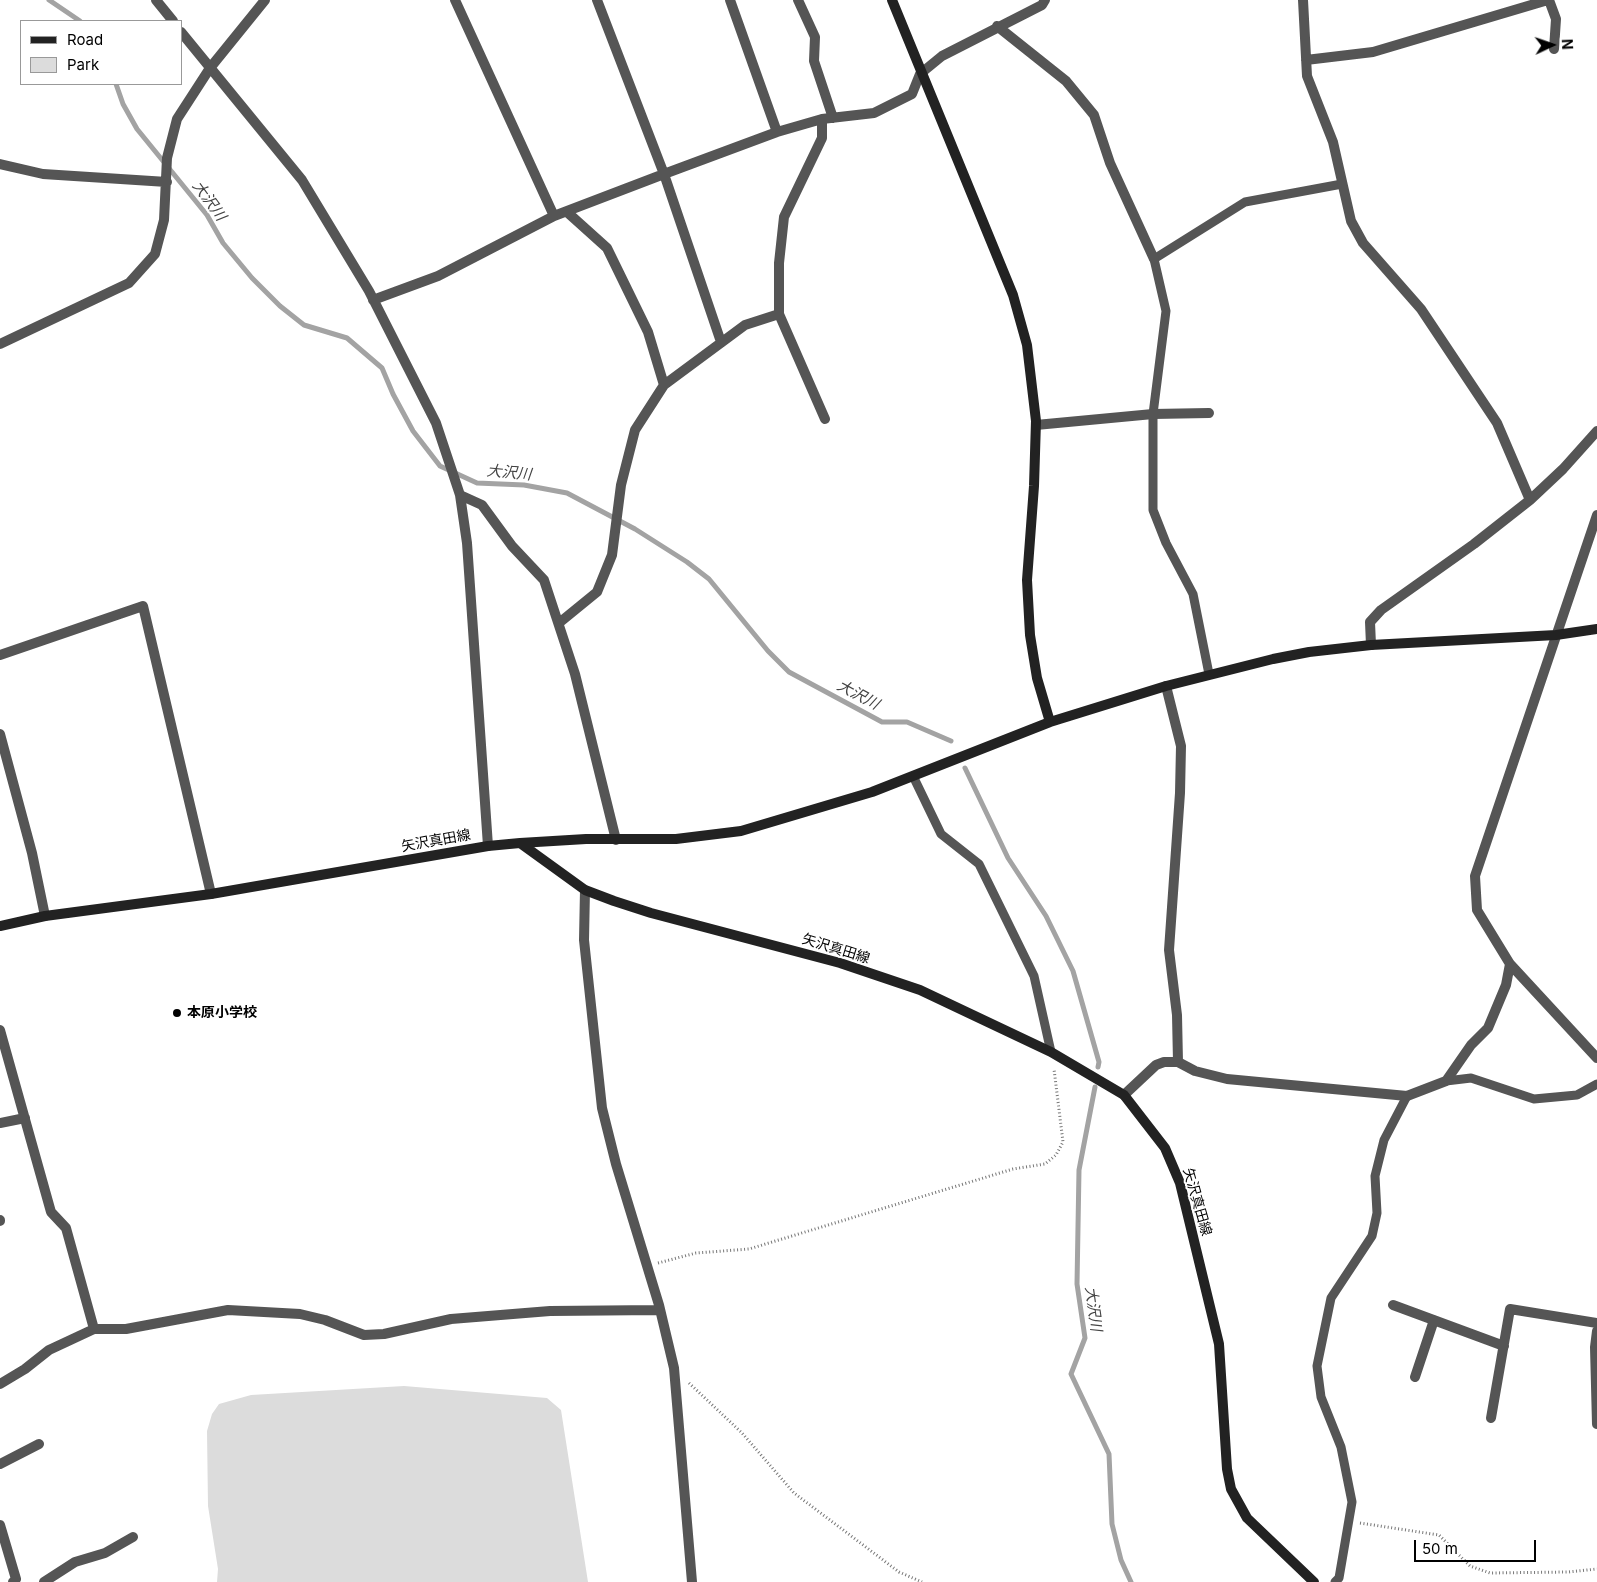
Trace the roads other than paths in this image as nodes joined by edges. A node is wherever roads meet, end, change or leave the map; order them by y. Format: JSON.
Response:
{"nodes":[{"id":1,"x":156,"y":0,"type":"edge"},
{"id":2,"x":265,"y":0,"type":"edge"},
{"id":3,"x":455,"y":0,"type":"edge"},
{"id":4,"x":597,"y":0,"type":"edge"},
{"id":5,"x":730,"y":0,"type":"edge"},
{"id":6,"x":798,"y":0,"type":"edge"},
{"id":7,"x":892,"y":0,"type":"edge"},
{"id":8,"x":1045,"y":0,"type":"edge"},
{"id":9,"x":1303,"y":0,"type":"edge"},
{"id":10,"x":1549,"y":0,"type":"edge"},
{"id":11,"x":172,"y":20,"type":"edge"},
{"id":12,"x":997,"y":26,"type":"junction"},
{"id":13,"x":182,"y":33,"type":"edge"},
{"id":14,"x":1554,"y":49,"type":"dead end"},
{"id":15,"x":1306,"y":60,"type":"junction"},
{"id":16,"x":210,"y":68,"type":"junction"},
{"id":17,"x":920,"y":74,"type":"junction"},
{"id":18,"x":832,"y":118,"type":"junction"},
{"id":19,"x":822,"y":119,"type":"junction"},
{"id":20,"x":778,"y":132,"type":"junction"},
{"id":21,"x":0,"y":164,"type":"edge"},
{"id":22,"x":664,"y":174,"type":"junction"},
{"id":23,"x":167,"y":182,"type":"junction"},
{"id":24,"x":1342,"y":184,"type":"junction"},
{"id":25,"x":567,"y":212,"type":"junction"},
{"id":26,"x":554,"y":216,"type":"junction"},
{"id":27,"x":1154,"y":260,"type":"junction"},
{"id":28,"x":373,"y":300,"type":"junction"},
{"id":29,"x":779,"y":314,"type":"junction"},
{"id":30,"x":721,"y":342,"type":"junction"},
{"id":31,"x":0,"y":344,"type":"edge"},
{"id":32,"x":664,"y":385,"type":"junction"},
{"id":33,"x":1209,"y":413,"type":"dead end"},
{"id":34,"x":1153,"y":414,"type":"junction"},
{"id":35,"x":825,"y":419,"type":"dead end"},
{"id":36,"x":1036,"y":425,"type":"junction"},
{"id":37,"x":1597,"y":430,"type":"edge"},
{"id":38,"x":460,"y":496,"type":"junction"},
{"id":39,"x":1530,"y":500,"type":"junction"},
{"id":40,"x":1597,"y":515,"type":"edge"},
{"id":41,"x":559,"y":622,"type":"junction"},
{"id":42,"x":1597,"y":629,"type":"edge"},
{"id":43,"x":1556,"y":635,"type":"junction"},
{"id":44,"x":1371,"y":645,"type":"junction"},
{"id":45,"x":0,"y":655,"type":"edge"},
{"id":46,"x":1209,"y":674,"type":"junction"},
{"id":47,"x":1166,"y":686,"type":"junction"},
{"id":48,"x":1050,"y":722,"type":"junction"},
{"id":49,"x":0,"y":734,"type":"edge"},
{"id":50,"x":913,"y":776,"type":"junction"},
{"id":51,"x":616,"y":840,"type":"junction"},
{"id":52,"x":520,"y":843,"type":"junction"},
{"id":53,"x":488,"y":846,"type":"junction"},
{"id":54,"x":585,"y":890,"type":"junction"},
{"id":55,"x":211,"y":894,"type":"junction"},
{"id":56,"x":45,"y":916,"type":"junction"},
{"id":57,"x":0,"y":926,"type":"edge"},
{"id":58,"x":1510,"y":964,"type":"junction"},
{"id":59,"x":0,"y":1030,"type":"edge"},
{"id":60,"x":1051,"y":1052,"type":"junction"},
{"id":61,"x":1597,"y":1058,"type":"edge"},
{"id":62,"x":1178,"y":1062,"type":"junction"},
{"id":63,"x":1446,"y":1081,"type":"junction"},
{"id":64,"x":1597,"y":1084,"type":"edge"},
{"id":65,"x":1124,"y":1095,"type":"junction"},
{"id":66,"x":1407,"y":1096,"type":"junction"},
{"id":67,"x":25,"y":1118,"type":"junction"},
{"id":68,"x":0,"y":1123,"type":"edge"},
{"id":69,"x":1392,"y":1305,"type":"dead end"},
{"id":70,"x":659,"y":1310,"type":"junction"},
{"id":71,"x":1434,"y":1320,"type":"junction"},
{"id":72,"x":1597,"y":1323,"type":"edge"},
{"id":73,"x":94,"y":1330,"type":"junction"},
{"id":74,"x":1597,"y":1331,"type":"edge"},
{"id":75,"x":1504,"y":1346,"type":"junction"},
{"id":76,"x":1414,"y":1377,"type":"dead end"},
{"id":77,"x":0,"y":1384,"type":"edge"},
{"id":78,"x":1491,"y":1418,"type":"dead end"},
{"id":79,"x":1597,"y":1424,"type":"edge"},
{"id":80,"x":39,"y":1444,"type":"dead end"},
{"id":81,"x":0,"y":1464,"type":"edge"},
{"id":82,"x":0,"y":1526,"type":"edge"},
{"id":83,"x":133,"y":1537,"type":"dead end"},
{"id":84,"x":15,"y":1581,"type":"edge"},
{"id":85,"x":44,"y":1582,"type":"edge"},
{"id":86,"x":692,"y":1582,"type":"edge"},
{"id":87,"x":1314,"y":1582,"type":"edge"},
{"id":88,"x":1335,"y":1582,"type":"edge"}],
"edges":[{"from":1,"to":11,"type":"street"},
{"from":2,"to":16,"type":"street"},
{"from":3,"to":26,"type":"street"},
{"from":4,"to":22,"type":"street"},
{"from":5,"to":20,"type":"street"},
{"from":6,"to":18,"type":"street"},
{"from":7,"to":17,"type":"street"},
{"from":8,"to":12,"type":"street"},
{"from":9,"to":15,"type":"street"},
{"from":10,"to":14,"type":"street"},
{"from":10,"to":15,"type":"street"},
{"from":12,"to":17,"type":"street"},
{"from":12,"to":27,"type":"street"},
{"from":13,"to":16,"type":"street"},
{"from":15,"to":24,"type":"street"},
{"from":16,"to":23,"type":"street"},
{"from":16,"to":28,"type":"street"},
{"from":17,"to":18,"type":"street"},
{"from":17,"to":36,"type":"street"},
{"from":18,"to":19,"type":"street"},
{"from":19,"to":20,"type":"street"},
{"from":19,"to":29,"type":"street"},
{"from":20,"to":22,"type":"street"},
{"from":21,"to":23,"type":"street"},
{"from":22,"to":25,"type":"street"},
{"from":22,"to":30,"type":"street"},
{"from":23,"to":31,"type":"street"},
{"from":24,"to":27,"type":"lane"},
{"from":24,"to":39,"type":"street"},
{"from":25,"to":26,"type":"street"},
{"from":25,"to":32,"type":"street"},
{"from":26,"to":28,"type":"street"},
{"from":27,"to":34,"type":"lane"},
{"from":28,"to":38,"type":"street"},
{"from":29,"to":30,"type":"street"},
{"from":29,"to":35,"type":"street"},
{"from":30,"to":32,"type":"street"},
{"from":32,"to":41,"type":"street"},
{"from":33,"to":34,"type":"street"},
{"from":34,"to":36,"type":"street"},
{"from":34,"to":46,"type":"lane"},
{"from":36,"to":48,"type":"street"},
{"from":37,"to":39,"type":"street"},
{"from":38,"to":41,"type":"street"},
{"from":38,"to":53,"type":"street"},
{"from":39,"to":44,"type":"street"},
{"from":40,"to":43,"type":"street"},
{"from":41,"to":51,"type":"street"},
{"from":42,"to":43,"type":"street"},
{"from":43,"to":44,"type":"street"},
{"from":43,"to":58,"type":"street"},
{"from":44,"to":46,"type":"street"},
{"from":45,"to":55,"type":"street"},
{"from":46,"to":47,"type":"street"},
{"from":47,"to":48,"type":"street"},
{"from":47,"to":62,"type":"street"},
{"from":48,"to":50,"type":"street"},
{"from":49,"to":56,"type":"street"},
{"from":50,"to":51,"type":"street"},
{"from":50,"to":60,"type":"lane"},
{"from":51,"to":52,"type":"street"},
{"from":52,"to":53,"type":"street","name":"矢沢真田線"},
{"from":52,"to":54,"type":"street","name":"矢沢真田線"},
{"from":53,"to":55,"type":"street","name":"矢沢真田線"},
{"from":54,"to":60,"type":"street","name":"矢沢真田線"},
{"from":54,"to":70,"type":"street"},
{"from":55,"to":56,"type":"street","name":"矢沢真田線"},
{"from":56,"to":57,"type":"street","name":"矢沢真田線"},
{"from":58,"to":61,"type":"street"},
{"from":58,"to":63,"type":"street"},
{"from":59,"to":67,"type":"street"},
{"from":60,"to":65,"type":"street","name":"矢沢真田線"},
{"from":62,"to":65,"type":"street"},
{"from":62,"to":66,"type":"street"},
{"from":63,"to":64,"type":"lane"},
{"from":63,"to":66,"type":"street"},
{"from":65,"to":87,"type":"street","name":"矢沢真田線"},
{"from":66,"to":88,"type":"lane"},
{"from":67,"to":68,"type":"street"},
{"from":67,"to":73,"type":"street"},
{"from":69,"to":71,"type":"street"},
{"from":70,"to":73,"type":"street"},
{"from":70,"to":86,"type":"street"},
{"from":71,"to":75,"type":"street"},
{"from":71,"to":76,"type":"street"},
{"from":72,"to":75,"type":"street"},
{"from":73,"to":77,"type":"street"},
{"from":74,"to":79,"type":"street"},
{"from":75,"to":78,"type":"street"},
{"from":80,"to":81,"type":"street"},
{"from":82,"to":84,"type":"street"},
{"from":83,"to":85,"type":"street"}]}
